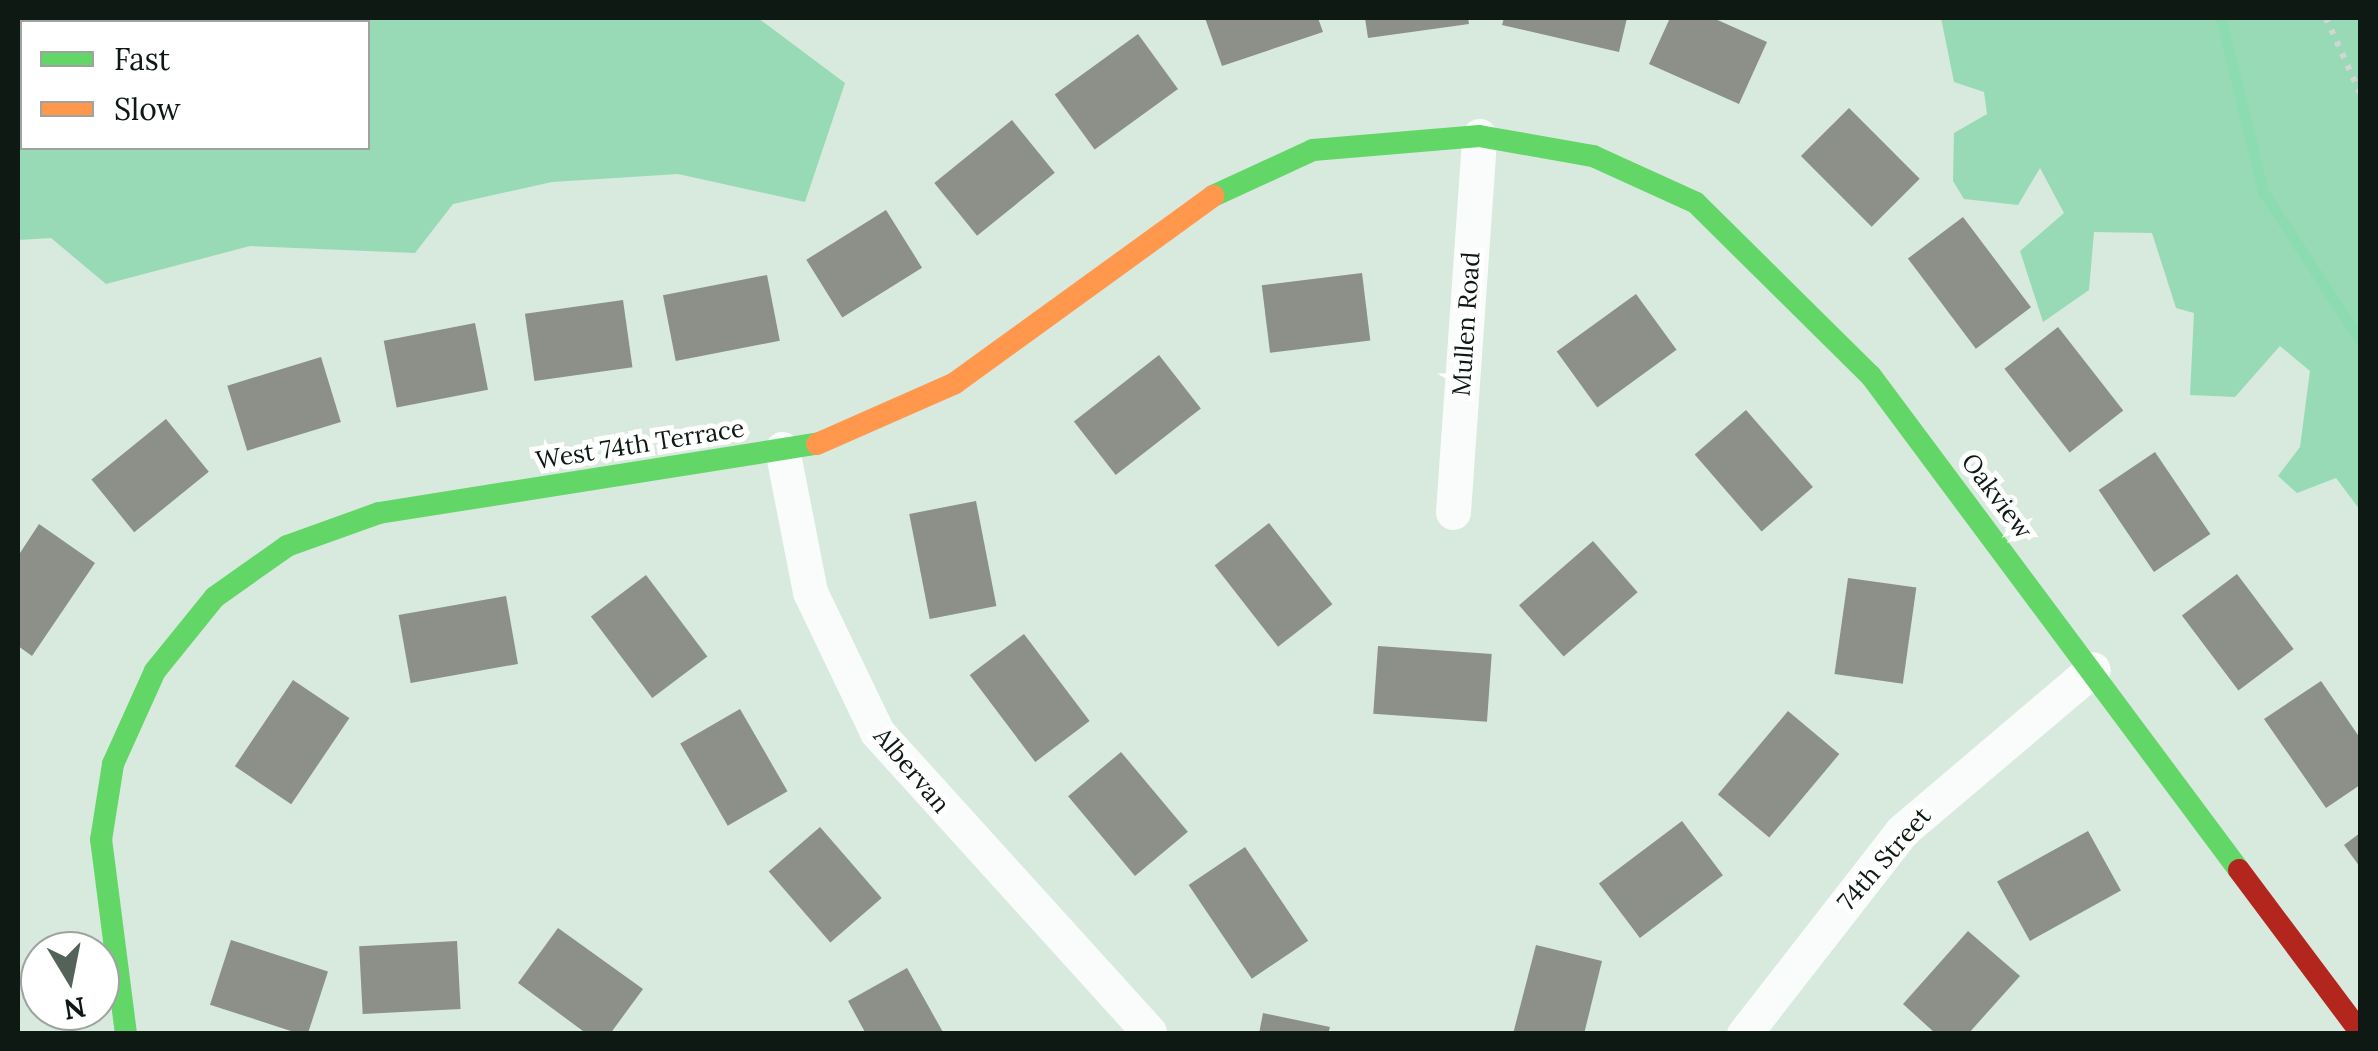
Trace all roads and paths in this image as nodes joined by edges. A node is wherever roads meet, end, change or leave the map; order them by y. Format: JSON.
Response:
{"nodes":[{"id":1,"x":2326,"y":18,"type":"edge"},
{"id":2,"x":2360,"y":93,"type":"edge"},
{"id":3,"x":1480,"y":136,"type":"junction"},
{"id":4,"x":782,"y":449,"type":"junction"},
{"id":5,"x":1453,"y":512,"type":"dead end"},
{"id":6,"x":2094,"y":669,"type":"junction"},
{"id":7,"x":1149,"y":1032,"type":"edge"},
{"id":8,"x":2360,"y":1032,"type":"edge"},
{"id":9,"x":126,"y":1034,"type":"edge"},
{"id":10,"x":1744,"y":1034,"type":"edge"}],
"edges":[{"from":1,"to":2,"type":"path"},
{"from":3,"to":4,"type":"street","name":"West 74th Terrace"},
{"from":3,"to":5,"type":"street","name":"Mullen Road"},
{"from":3,"to":6,"type":"street","name":"Oakview"},
{"from":4,"to":7,"type":"street","name":"Albervan"},
{"from":4,"to":9,"type":"street","name":"West 74th Terrace"},
{"from":6,"to":8,"type":"street","name":"Oakview"},
{"from":6,"to":10,"type":"street","name":"74th Street"}]}
